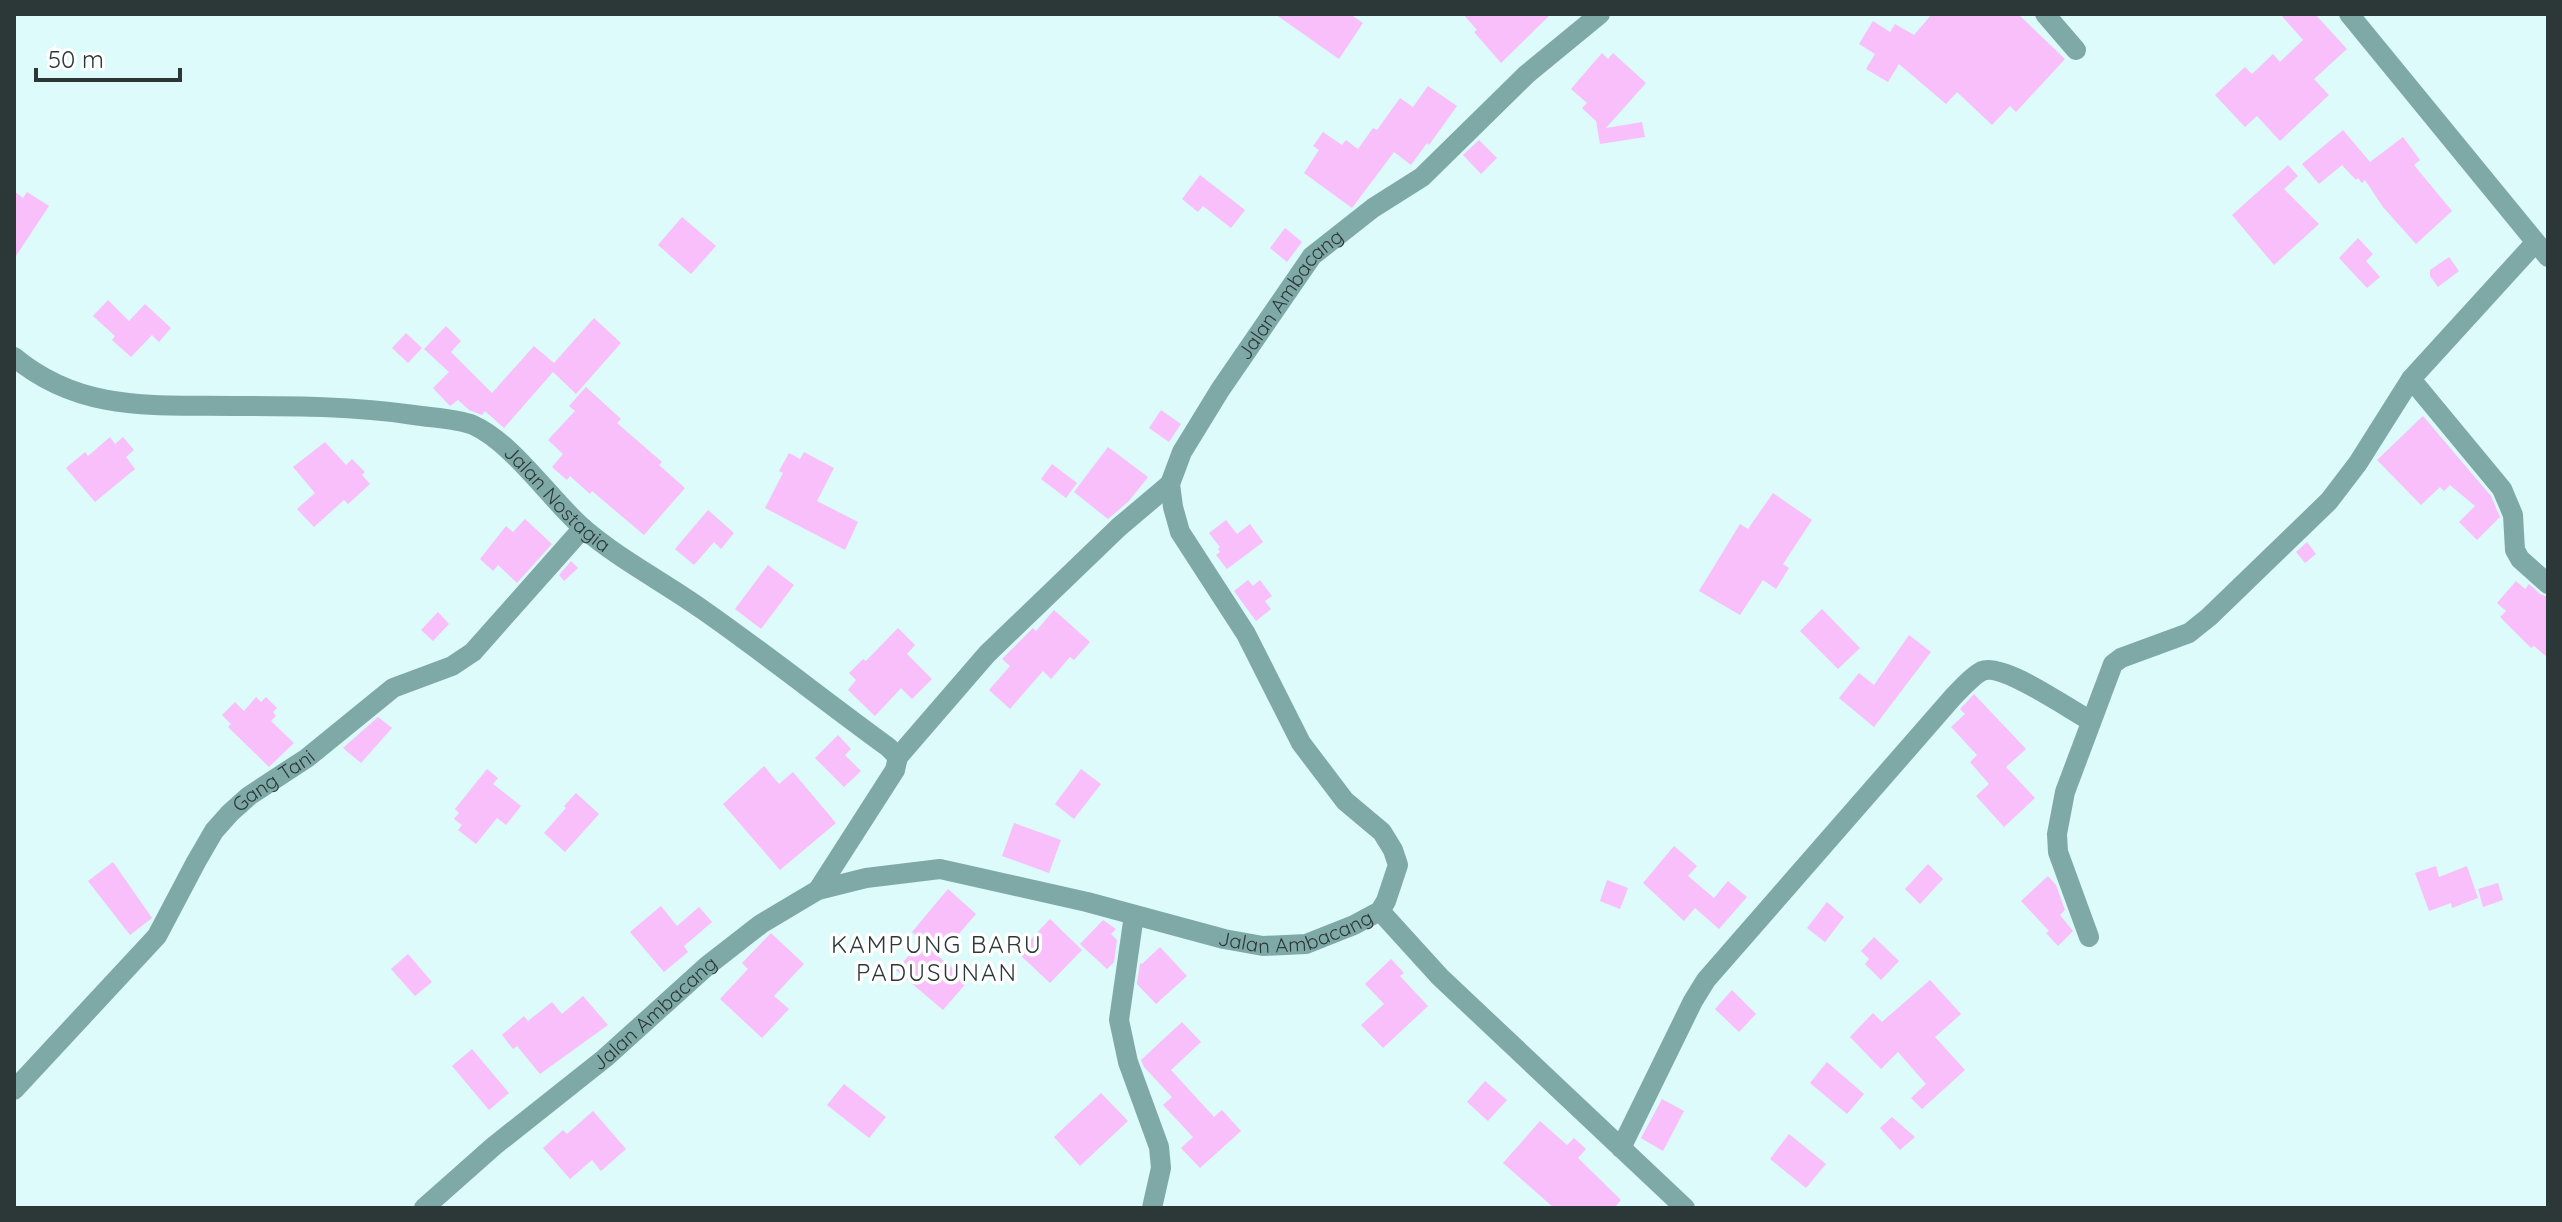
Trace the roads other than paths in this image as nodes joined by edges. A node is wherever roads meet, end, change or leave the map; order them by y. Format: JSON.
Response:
{"nodes":[{"id":1,"x":1600,"y":14,"type":"edge"},
{"id":2,"x":2045,"y":14,"type":"edge"},
{"id":3,"x":2349,"y":14,"type":"edge"},
{"id":4,"x":2076,"y":50,"type":"dead end"},
{"id":5,"x":2542,"y":250,"type":"edge"},
{"id":6,"x":14,"y":357,"type":"edge"},
{"id":7,"x":2411,"y":379,"type":"junction"},
{"id":8,"x":1170,"y":484,"type":"junction"},
{"id":9,"x":583,"y":528,"type":"junction"},
{"id":10,"x":2548,"y":584,"type":"edge"},
{"id":11,"x":2091,"y":721,"type":"junction"},
{"id":12,"x":898,"y":757,"type":"junction"},
{"id":13,"x":818,"y":890,"type":"junction"},
{"id":14,"x":1380,"y":911,"type":"junction"},
{"id":15,"x":1134,"y":915,"type":"junction"},
{"id":16,"x":2089,"y":937,"type":"dead end"},
{"id":17,"x":14,"y":1090,"type":"edge"},
{"id":18,"x":1621,"y":1148,"type":"junction"},
{"id":19,"x":424,"y":1208,"type":"edge"},
{"id":20,"x":1152,"y":1208,"type":"edge"},
{"id":21,"x":1685,"y":1208,"type":"edge"}],
"edges":[{"from":1,"to":8,"type":"street","name":"Jalan Ambacang"},
{"from":2,"to":4,"type":"street"},
{"from":3,"to":5,"type":"street"},
{"from":5,"to":7,"type":"street"},
{"from":6,"to":9,"type":"street","name":"Jalan Nostagia"},
{"from":7,"to":10,"type":"street"},
{"from":7,"to":11,"type":"street"},
{"from":8,"to":12,"type":"street"},
{"from":8,"to":14,"type":"street","name":"Jalan Ambacang"},
{"from":9,"to":12,"type":"street","name":"Jalan Nostagia"},
{"from":9,"to":17,"type":"street","name":"Gang Tani"},
{"from":11,"to":16,"type":"street"},
{"from":11,"to":18,"type":"street"},
{"from":12,"to":13,"type":"street"},
{"from":13,"to":15,"type":"street","name":"Jalan Ambacang"},
{"from":13,"to":19,"type":"street","name":"Jalan Ambacang"},
{"from":14,"to":15,"type":"street","name":"Jalan Ambacang"},
{"from":14,"to":18,"type":"street"},
{"from":15,"to":20,"type":"street"},
{"from":18,"to":21,"type":"street"}]}
